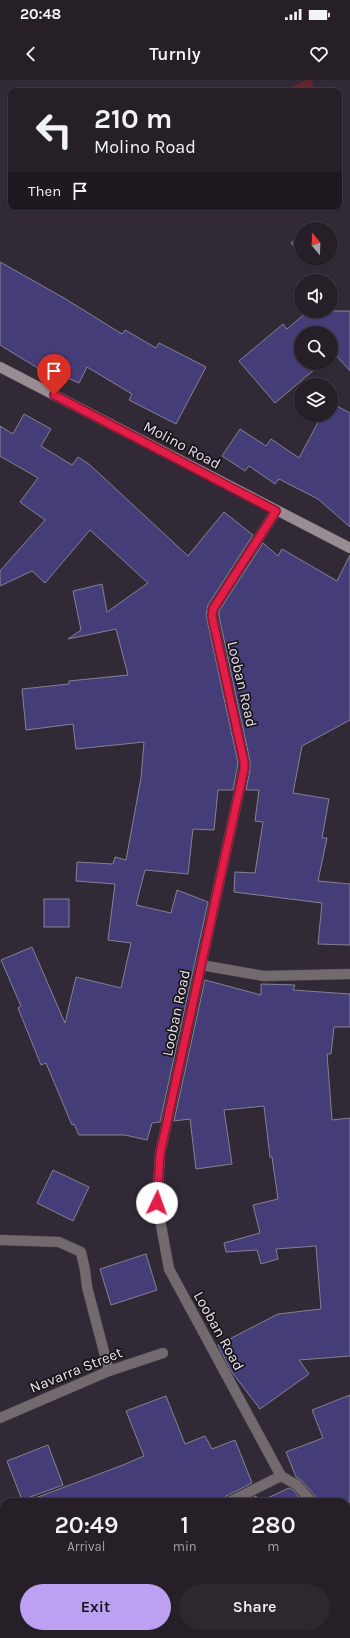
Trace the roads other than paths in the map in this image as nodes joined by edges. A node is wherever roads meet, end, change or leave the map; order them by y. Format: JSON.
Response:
{"nodes":[{"id":1,"x":0,"y":367,"type":"edge"},
{"id":2,"x":276,"y":511,"type":"junction"},
{"id":3,"x":350,"y":548,"type":"edge"},
{"id":4,"x":201,"y":965,"type":"junction"},
{"id":5,"x":350,"y":974,"type":"edge"},
{"id":6,"x":0,"y":1240,"type":"edge"},
{"id":7,"x":164,"y":1353,"type":"dead end"},
{"id":8,"x":109,"y":1371,"type":"junction"},
{"id":9,"x":0,"y":1418,"type":"edge"},
{"id":10,"x":281,"y":1476,"type":"junction"},
{"id":11,"x":237,"y":1498,"type":"edge"},
{"id":12,"x":308,"y":1498,"type":"edge"}],
"edges":[{"from":1,"to":2,"type":"main road","name":"Molino Road"},
{"from":2,"to":3,"type":"main road","name":"Molino Road"},
{"from":2,"to":4,"type":"street","name":"Looban Road"},
{"from":4,"to":5,"type":"street"},
{"from":4,"to":10,"type":"street","name":"Looban Road"},
{"from":6,"to":8,"type":"street"},
{"from":7,"to":8,"type":"street","name":"Navarra Street"},
{"from":8,"to":9,"type":"street","name":"Navarra Street"},
{"from":10,"to":11,"type":"street"},
{"from":10,"to":12,"type":"street"}]}
